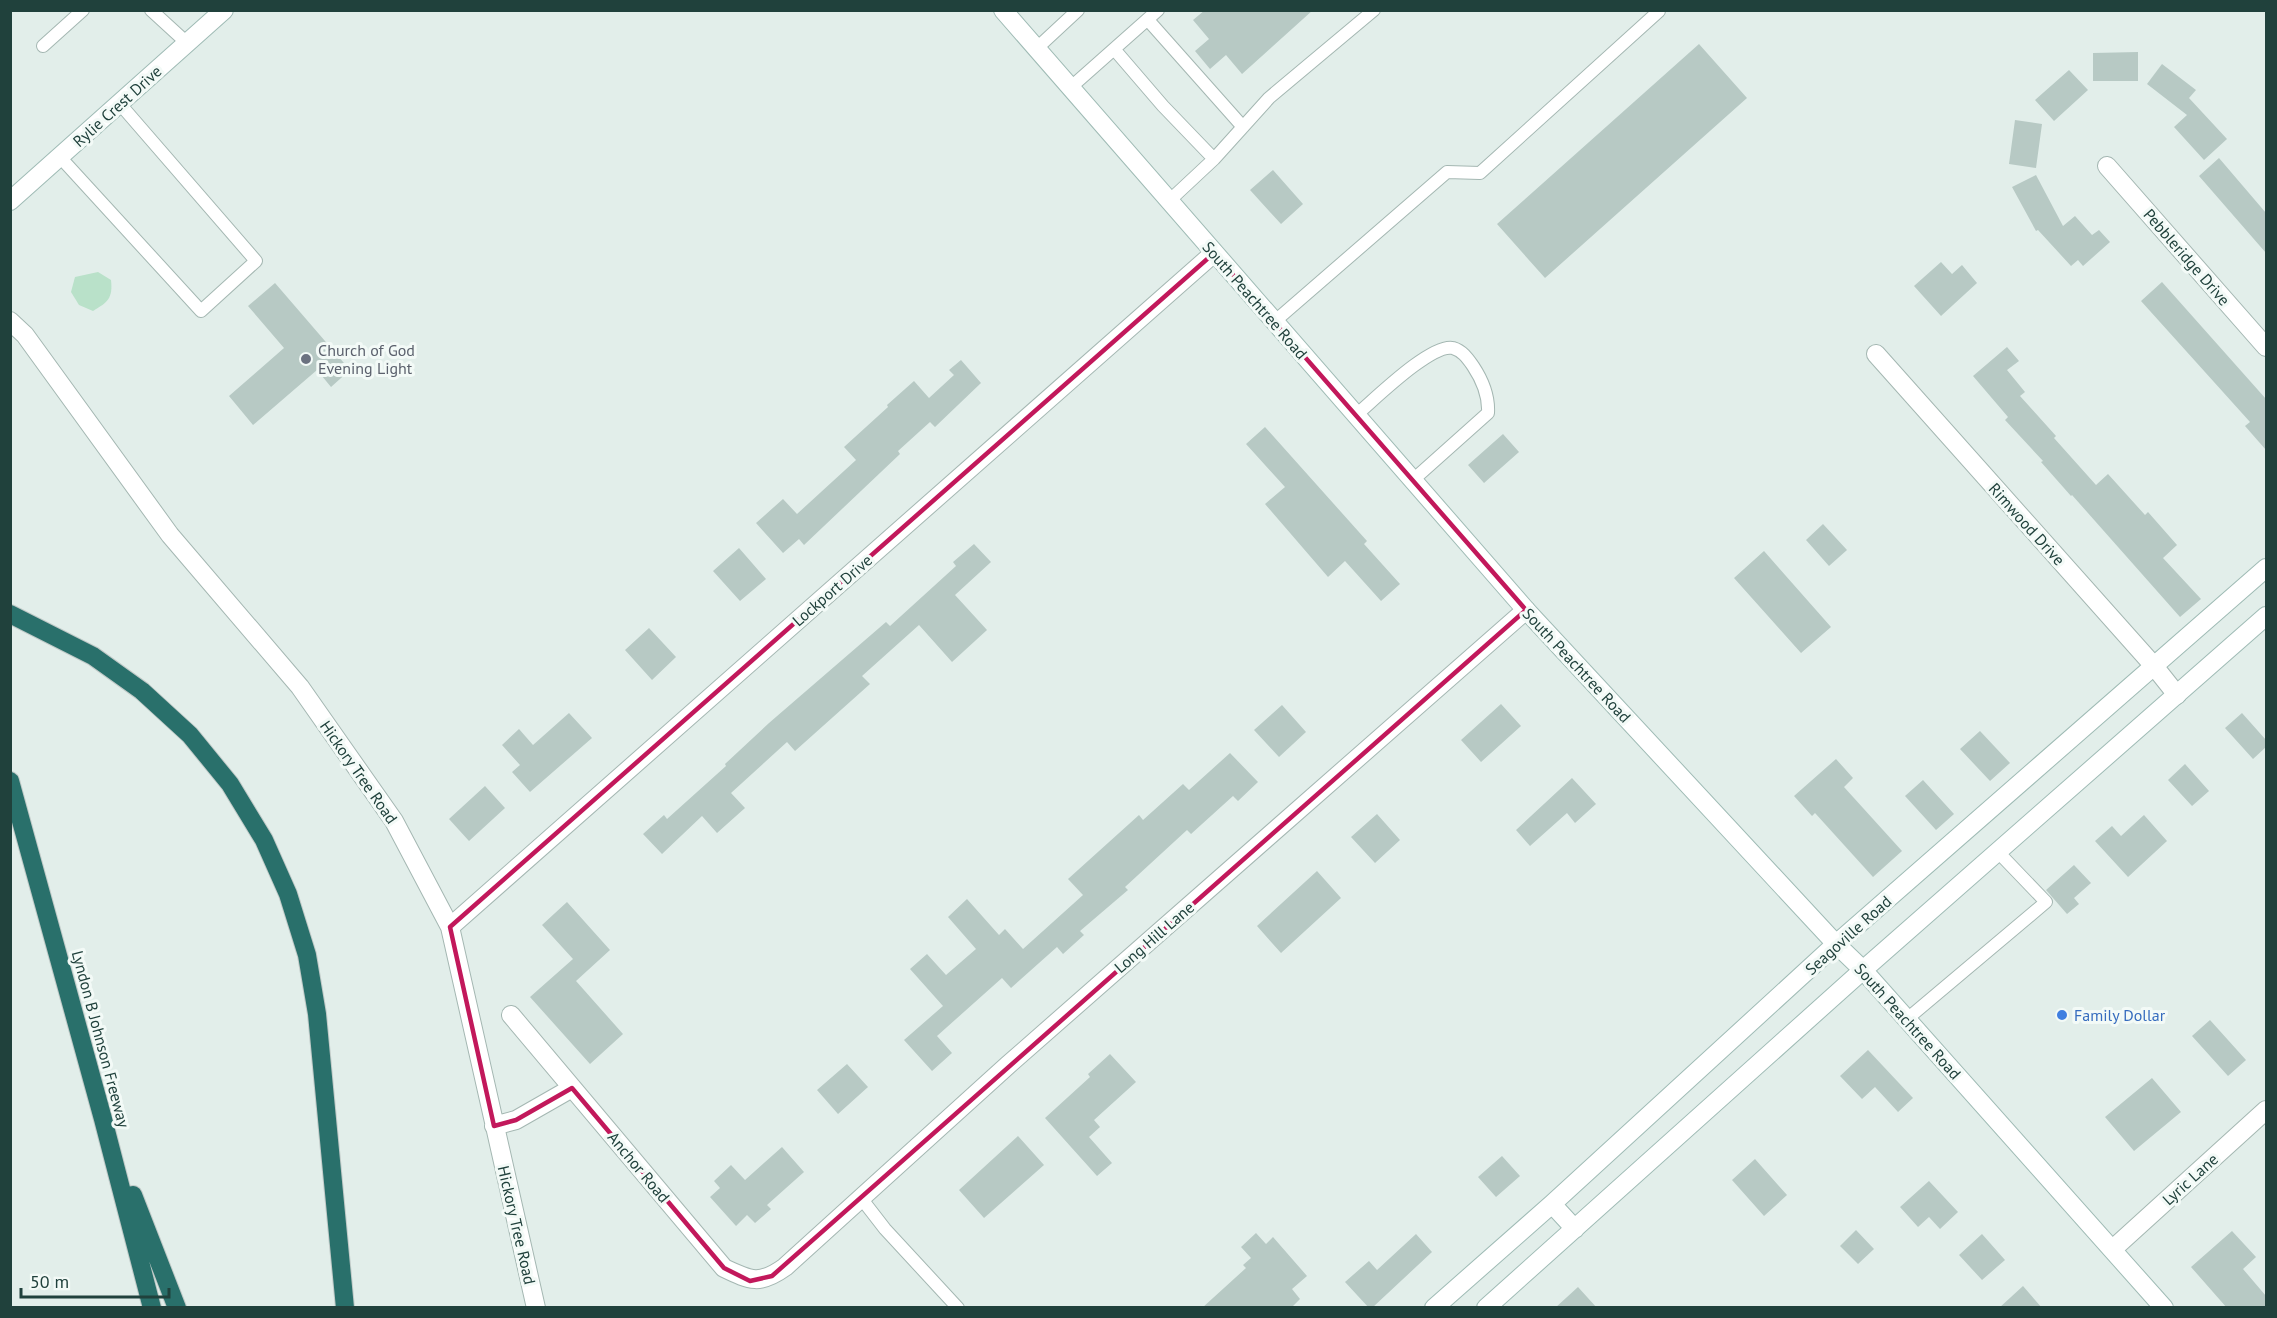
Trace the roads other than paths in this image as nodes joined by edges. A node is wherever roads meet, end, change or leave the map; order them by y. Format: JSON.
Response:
{"nodes":[{"id":1,"x":83,"y":10,"type":"edge"},
{"id":2,"x":151,"y":10,"type":"edge"},
{"id":3,"x":224,"y":10,"type":"edge"},
{"id":4,"x":1003,"y":10,"type":"edge"},
{"id":5,"x":1078,"y":10,"type":"edge"},
{"id":6,"x":1158,"y":10,"type":"edge"},
{"id":7,"x":1374,"y":10,"type":"edge"},
{"id":8,"x":1659,"y":12,"type":"edge"},
{"id":9,"x":1148,"y":20,"type":"junction"},
{"id":10,"x":187,"y":43,"type":"junction"},
{"id":11,"x":44,"y":46,"type":"dead end"},
{"id":12,"x":1036,"y":49,"type":"junction"},
{"id":13,"x":1114,"y":49,"type":"junction"},
{"id":14,"x":1070,"y":88,"type":"junction"},
{"id":15,"x":120,"y":104,"type":"junction"},
{"id":16,"x":1243,"y":127,"type":"junction"},
{"id":17,"x":60,"y":157,"type":"junction"},
{"id":18,"x":1214,"y":159,"type":"junction"},
{"id":19,"x":2107,"y":166,"type":"dead end"},
{"id":20,"x":10,"y":201,"type":"edge"},
{"id":21,"x":1169,"y":201,"type":"junction"},
{"id":22,"x":1214,"y":253,"type":"junction"},
{"id":23,"x":10,"y":321,"type":"edge"},
{"id":24,"x":1274,"y":322,"type":"junction"},
{"id":25,"x":2266,"y":347,"type":"edge"},
{"id":26,"x":1876,"y":354,"type":"dead end"},
{"id":27,"x":1356,"y":415,"type":"junction"},
{"id":28,"x":1413,"y":480,"type":"junction"},
{"id":29,"x":2266,"y":568,"type":"edge"},
{"id":30,"x":1526,"y":610,"type":"junction"},
{"id":31,"x":10,"y":614,"type":"edge"},
{"id":32,"x":2266,"y":616,"type":"edge"},
{"id":33,"x":2154,"y":666,"type":"junction"},
{"id":34,"x":2177,"y":695,"type":"junction"},
{"id":35,"x":10,"y":781,"type":"edge"},
{"id":36,"x":1999,"y":853,"type":"junction"},
{"id":37,"x":450,"y":927,"type":"junction"},
{"id":38,"x":1836,"y":944,"type":"junction"},
{"id":39,"x":1863,"y":970,"type":"junction"},
{"id":40,"x":511,"y":1015,"type":"dead end"},
{"id":41,"x":1907,"y":1019,"type":"junction"},
{"id":42,"x":572,"y":1088,"type":"junction"},
{"id":43,"x":2266,"y":1110,"type":"edge"},
{"id":44,"x":103,"y":1119,"type":"junction"},
{"id":45,"x":495,"y":1126,"type":"junction"},
{"id":46,"x":861,"y":1198,"type":"junction"},
{"id":47,"x":1552,"y":1204,"type":"junction"},
{"id":48,"x":1575,"y":1229,"type":"junction"},
{"id":49,"x":2114,"y":1248,"type":"junction"},
{"id":50,"x":785,"y":1267,"type":"joint"},
{"id":51,"x":152,"y":1308,"type":"edge"},
{"id":52,"x":177,"y":1308,"type":"edge"},
{"id":53,"x":345,"y":1308,"type":"edge"},
{"id":54,"x":536,"y":1308,"type":"edge"},
{"id":55,"x":958,"y":1308,"type":"edge"},
{"id":56,"x":1434,"y":1308,"type":"edge"},
{"id":57,"x":1486,"y":1308,"type":"edge"},
{"id":58,"x":2164,"y":1308,"type":"edge"}],
"edges":[{"from":1,"to":11,"type":"lane"},
{"from":2,"to":10,"type":"lane"},
{"from":3,"to":10,"type":"street","name":"Rylie Crest Drive"},
{"from":4,"to":12,"type":"street","name":"South Peachtree Road"},
{"from":5,"to":12,"type":"lane"},
{"from":6,"to":9,"type":"lane"},
{"from":7,"to":16,"type":"lane"},
{"from":8,"to":24,"type":"lane"},
{"from":9,"to":13,"type":"lane"},
{"from":9,"to":16,"type":"lane"},
{"from":10,"to":15,"type":"street","name":"Rylie Crest Drive"},
{"from":12,"to":14,"type":"street","name":"South Peachtree Road"},
{"from":13,"to":14,"type":"lane"},
{"from":13,"to":18,"type":"lane"},
{"from":14,"to":21,"type":"street","name":"South Peachtree Road"},
{"from":15,"to":17,"type":"street","name":"Rylie Crest Drive"},
{"from":15,"to":17,"type":"lane"},
{"from":16,"to":18,"type":"lane"},
{"from":17,"to":20,"type":"street","name":"Rylie Crest Drive"},
{"from":18,"to":21,"type":"lane"},
{"from":19,"to":25,"type":"street","name":"Pebbleridge Drive"},
{"from":21,"to":22,"type":"street","name":"South Peachtree Road"},
{"from":22,"to":24,"type":"street","name":"South Peachtree Road"},
{"from":22,"to":37,"type":"street","name":"Lockport Drive"},
{"from":23,"to":37,"type":"street","name":"Hickory Tree Road"},
{"from":24,"to":27,"type":"street","name":"South Peachtree Road"},
{"from":26,"to":33,"type":"street","name":"Rimwood Drive"},
{"from":27,"to":28,"type":"street","name":"South Peachtree Road"},
{"from":27,"to":28,"type":"lane"},
{"from":28,"to":30,"type":"street","name":"South Peachtree Road"},
{"from":29,"to":33,"type":"street","name":"Seagoville Road"},
{"from":30,"to":38,"type":"street","name":"South Peachtree Road"},
{"from":30,"to":46,"type":"street","name":"Long Hill Lane"},
{"from":31,"to":53,"type":"highway"},
{"from":32,"to":34,"type":"street"},
{"from":33,"to":34,"type":"street","name":"Rimwood Drive"},
{"from":33,"to":38,"type":"street","name":"Seagoville Road"},
{"from":34,"to":36,"type":"street"},
{"from":35,"to":44,"type":"highway","name":"Lyndon B Johnson Freeway"},
{"from":36,"to":39,"type":"street"},
{"from":36,"to":41,"type":"lane"},
{"from":37,"to":45,"type":"street","name":"Hickory Tree Road"},
{"from":38,"to":39,"type":"street","name":"South Peachtree Road"},
{"from":38,"to":47,"type":"street","name":"Seagoville Road"},
{"from":39,"to":41,"type":"street","name":"South Peachtree Road"},
{"from":39,"to":48,"type":"street"},
{"from":40,"to":42,"type":"street","name":"Anchor Road"},
{"from":41,"to":49,"type":"street","name":"South Peachtree Road"},
{"from":42,"to":45,"type":"street"},
{"from":42,"to":50,"type":"street","name":"Anchor Road"},
{"from":43,"to":49,"type":"street","name":"Lyric Lane"},
{"from":44,"to":51,"type":"highway","name":"Lyndon B Johnson Freeway"},
{"from":44,"to":52,"type":"highway"},
{"from":45,"to":54,"type":"street","name":"Hickory Tree Road"},
{"from":46,"to":50,"type":"street","name":"Long Hill Lane"},
{"from":46,"to":55,"type":"lane"},
{"from":47,"to":48,"type":"street"},
{"from":47,"to":56,"type":"street","name":"Seagoville Road"},
{"from":48,"to":57,"type":"street"},
{"from":49,"to":58,"type":"street","name":"South Peachtree Road"}]}
